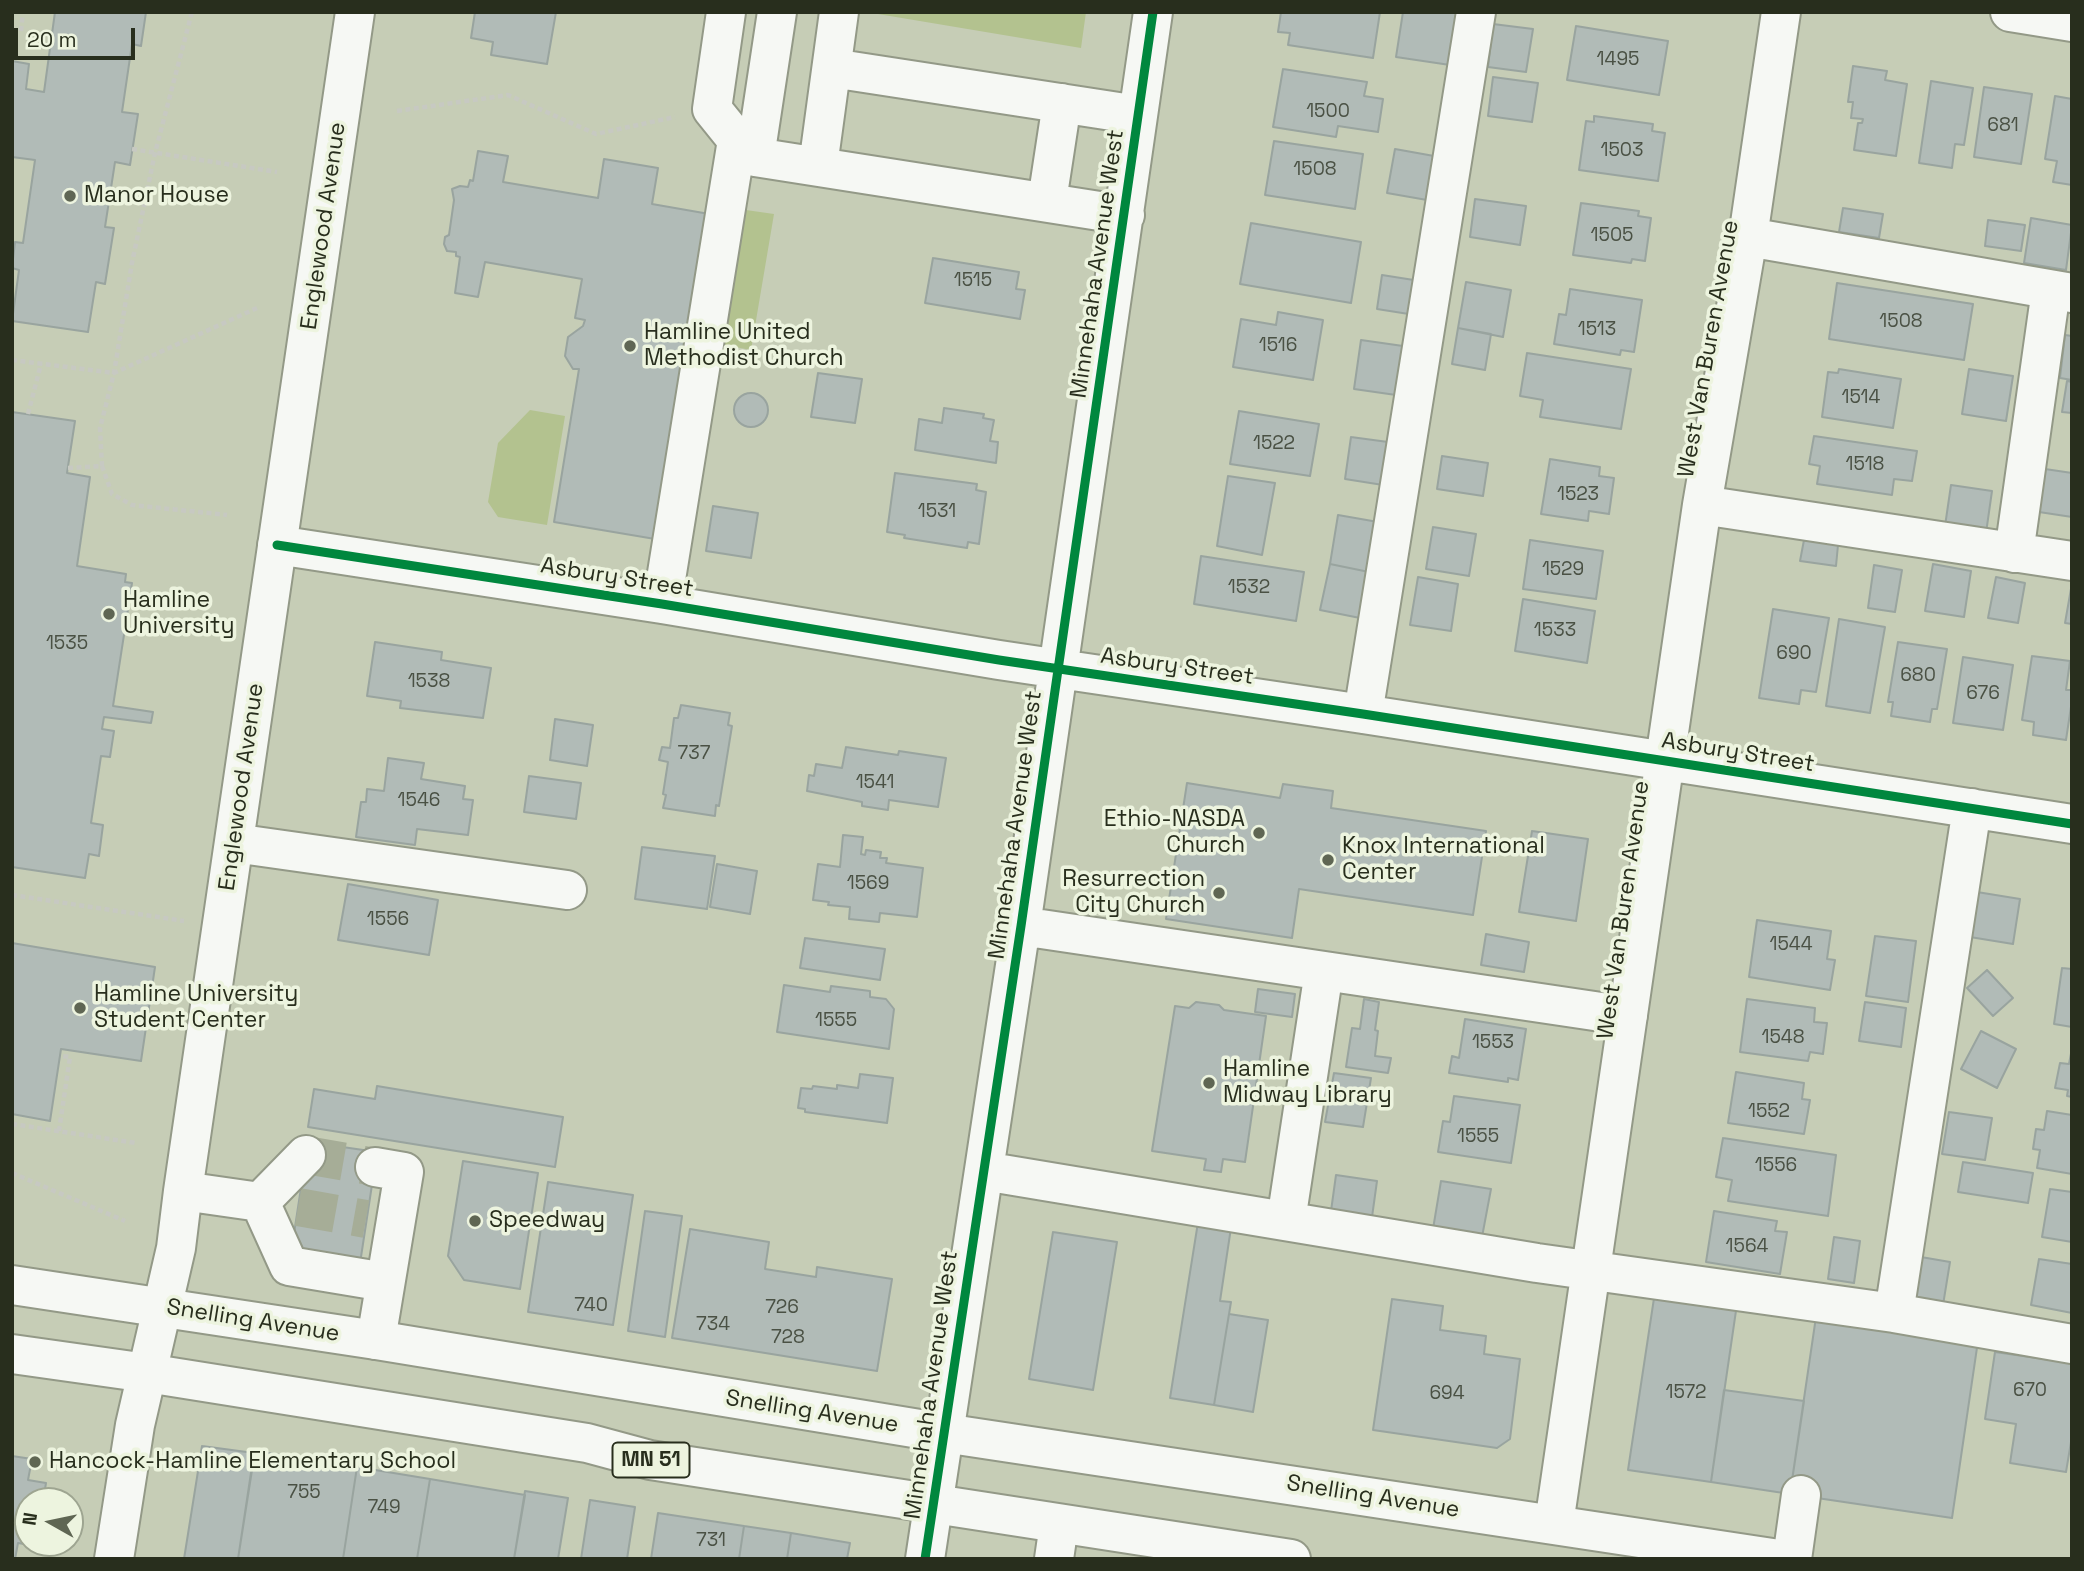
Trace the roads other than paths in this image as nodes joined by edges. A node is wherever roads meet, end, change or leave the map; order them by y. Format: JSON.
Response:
{"nodes":[{"id":1,"x":355,"y":12,"type":"edge"},
{"id":2,"x":726,"y":12,"type":"edge"},
{"id":3,"x":776,"y":12,"type":"edge"},
{"id":4,"x":839,"y":12,"type":"edge"},
{"id":5,"x":1153,"y":12,"type":"edge"},
{"id":6,"x":1476,"y":12,"type":"edge"},
{"id":7,"x":1782,"y":12,"type":"edge"},
{"id":8,"x":2010,"y":12,"type":"edge"},
{"id":9,"x":2072,"y":22,"type":"edge"},
{"id":10,"x":832,"y":68,"type":"junction"},
{"id":11,"x":1062,"y":103,"type":"junction"},
{"id":12,"x":1138,"y":115,"type":"junction"},
{"id":13,"x":746,"y":148,"type":"junction"},
{"id":14,"x":818,"y":166,"type":"junction"},
{"id":15,"x":1047,"y":201,"type":"junction"},
{"id":16,"x":1125,"y":215,"type":"junction"},
{"id":17,"x":1748,"y":237,"type":"junction"},
{"id":18,"x":2061,"y":292,"type":"edge"},
{"id":19,"x":1702,"y":505,"type":"junction"},
{"id":20,"x":277,"y":545,"type":"junction"},
{"id":21,"x":2014,"y":553,"type":"junction"},
{"id":22,"x":2072,"y":561,"type":"edge"},
{"id":23,"x":662,"y":604,"type":"junction"},
{"id":24,"x":1059,"y":669,"type":"junction"},
{"id":25,"x":1363,"y":713,"type":"junction"},
{"id":26,"x":1665,"y":761,"type":"junction"},
{"id":27,"x":1972,"y":808,"type":"junction"},
{"id":28,"x":2072,"y":824,"type":"edge"},
{"id":29,"x":234,"y":843,"type":"junction"},
{"id":30,"x":567,"y":890,"type":"dead end"},
{"id":31,"x":1021,"y":926,"type":"junction"},
{"id":32,"x":1324,"y":971,"type":"junction"},
{"id":33,"x":1628,"y":1016,"type":"junction"},
{"id":34,"x":306,"y":1155,"type":"dead end"},
{"id":35,"x":375,"y":1167,"type":"tunnel mouth"},
{"id":36,"x":984,"y":1171,"type":"junction"},
{"id":37,"x":183,"y":1191,"type":"junction"},
{"id":38,"x":260,"y":1202,"type":"junction"},
{"id":39,"x":298,"y":1207,"type":"tunnel mouth"},
{"id":40,"x":1286,"y":1221,"type":"junction"},
{"id":41,"x":1591,"y":1270,"type":"junction"},
{"id":42,"x":385,"y":1282,"type":"junction"},
{"id":43,"x":12,"y":1285,"type":"edge"},
{"id":44,"x":163,"y":1308,"type":"junction"},
{"id":45,"x":1894,"y":1313,"type":"junction"},
{"id":46,"x":376,"y":1340,"type":"junction"},
{"id":47,"x":2072,"y":1344,"type":"edge"},
{"id":48,"x":12,"y":1354,"type":"edge"},
{"id":49,"x":147,"y":1373,"type":"junction"},
{"id":50,"x":944,"y":1433,"type":"junction"},
{"id":51,"x":1801,"y":1495,"type":"dead end"},
{"id":52,"x":934,"y":1505,"type":"junction"},
{"id":53,"x":1554,"y":1524,"type":"junction"},
{"id":54,"x":1056,"y":1541,"type":"edge"},
{"id":55,"x":1250,"y":1556,"type":"edge"},
{"id":56,"x":114,"y":1559,"type":"edge"},
{"id":57,"x":925,"y":1559,"type":"edge"},
{"id":58,"x":1291,"y":1559,"type":"edge"},
{"id":59,"x":1779,"y":1559,"type":"edge"},
{"id":60,"x":1792,"y":1559,"type":"edge"}],
"edges":[{"from":1,"to":20,"type":"street","name":"Englewood Avenue"},
{"from":2,"to":13,"type":"street"},
{"from":3,"to":13,"type":"street"},
{"from":4,"to":10,"type":"street"},
{"from":5,"to":12,"type":"street","name":"Minnehaha Avenue West"},
{"from":6,"to":25,"type":"street"},
{"from":7,"to":17,"type":"street","name":"West Van Buren Avenue"},
{"from":8,"to":9,"type":"street"},
{"from":10,"to":11,"type":"street"},
{"from":10,"to":14,"type":"street"},
{"from":11,"to":12,"type":"street"},
{"from":11,"to":15,"type":"street"},
{"from":12,"to":16,"type":"street","name":"Minnehaha Avenue West"},
{"from":13,"to":14,"type":"street"},
{"from":13,"to":23,"type":"street"},
{"from":14,"to":15,"type":"street"},
{"from":15,"to":16,"type":"street"},
{"from":16,"to":24,"type":"street","name":"Minnehaha Avenue West"},
{"from":17,"to":18,"type":"street"},
{"from":17,"to":19,"type":"street","name":"West Van Buren Avenue"},
{"from":18,"to":21,"type":"street"},
{"from":19,"to":21,"type":"street"},
{"from":19,"to":26,"type":"street","name":"West Van Buren Avenue"},
{"from":20,"to":23,"type":"street","name":"Asbury Street"},
{"from":20,"to":29,"type":"street","name":"Englewood Avenue"},
{"from":21,"to":22,"type":"street"},
{"from":23,"to":24,"type":"street","name":"Asbury Street"},
{"from":24,"to":25,"type":"street","name":"Asbury Street"},
{"from":24,"to":31,"type":"street","name":"Minnehaha Avenue West"},
{"from":25,"to":26,"type":"street","name":"Asbury Street"},
{"from":26,"to":27,"type":"street","name":"Asbury Street"},
{"from":26,"to":33,"type":"street","name":"West Van Buren Avenue"},
{"from":27,"to":28,"type":"street","name":"Asbury Street"},
{"from":27,"to":45,"type":"street"},
{"from":29,"to":30,"type":"street"},
{"from":29,"to":37,"type":"street","name":"Englewood Avenue"},
{"from":31,"to":32,"type":"street"},
{"from":31,"to":36,"type":"street","name":"Minnehaha Avenue West"},
{"from":32,"to":33,"type":"street"},
{"from":32,"to":40,"type":"street"},
{"from":33,"to":41,"type":"street","name":"West Van Buren Avenue"},
{"from":34,"to":38,"type":"street"},
{"from":35,"to":42,"type":"street"},
{"from":36,"to":40,"type":"street"},
{"from":36,"to":50,"type":"street","name":"Minnehaha Avenue West"},
{"from":37,"to":38,"type":"street"},
{"from":37,"to":44,"type":"street","name":"Englewood Avenue"},
{"from":38,"to":39,"type":"street"},
{"from":38,"to":42,"type":"street"},
{"from":40,"to":41,"type":"street"},
{"from":41,"to":45,"type":"street"},
{"from":41,"to":53,"type":"street","name":"West Van Buren Avenue"},
{"from":42,"to":46,"type":"street"},
{"from":43,"to":44,"type":"street","name":"Snelling Avenue"},
{"from":44,"to":46,"type":"street","name":"Snelling Avenue"},
{"from":44,"to":49,"type":"street","name":"Englewood Avenue"},
{"from":45,"to":47,"type":"street"},
{"from":46,"to":50,"type":"street","name":"Snelling Avenue"},
{"from":48,"to":49,"type":"street","number":"MN 51"},
{"from":49,"to":52,"type":"street","number":"MN 51"},
{"from":49,"to":56,"type":"street","name":"Englewood Avenue"},
{"from":50,"to":52,"type":"street","name":"Minnehaha Avenue West"},
{"from":50,"to":53,"type":"street","name":"Snelling Avenue"},
{"from":51,"to":60,"type":"street"},
{"from":52,"to":54,"type":"street","number":"MN 51"},
{"from":52,"to":57,"type":"street","name":"Minnehaha Avenue West"},
{"from":53,"to":59,"type":"street","name":"Snelling Avenue"},
{"from":54,"to":55,"type":"street","number":"MN 51"},
{"from":55,"to":58,"type":"street","number":"MN 51"}]}
